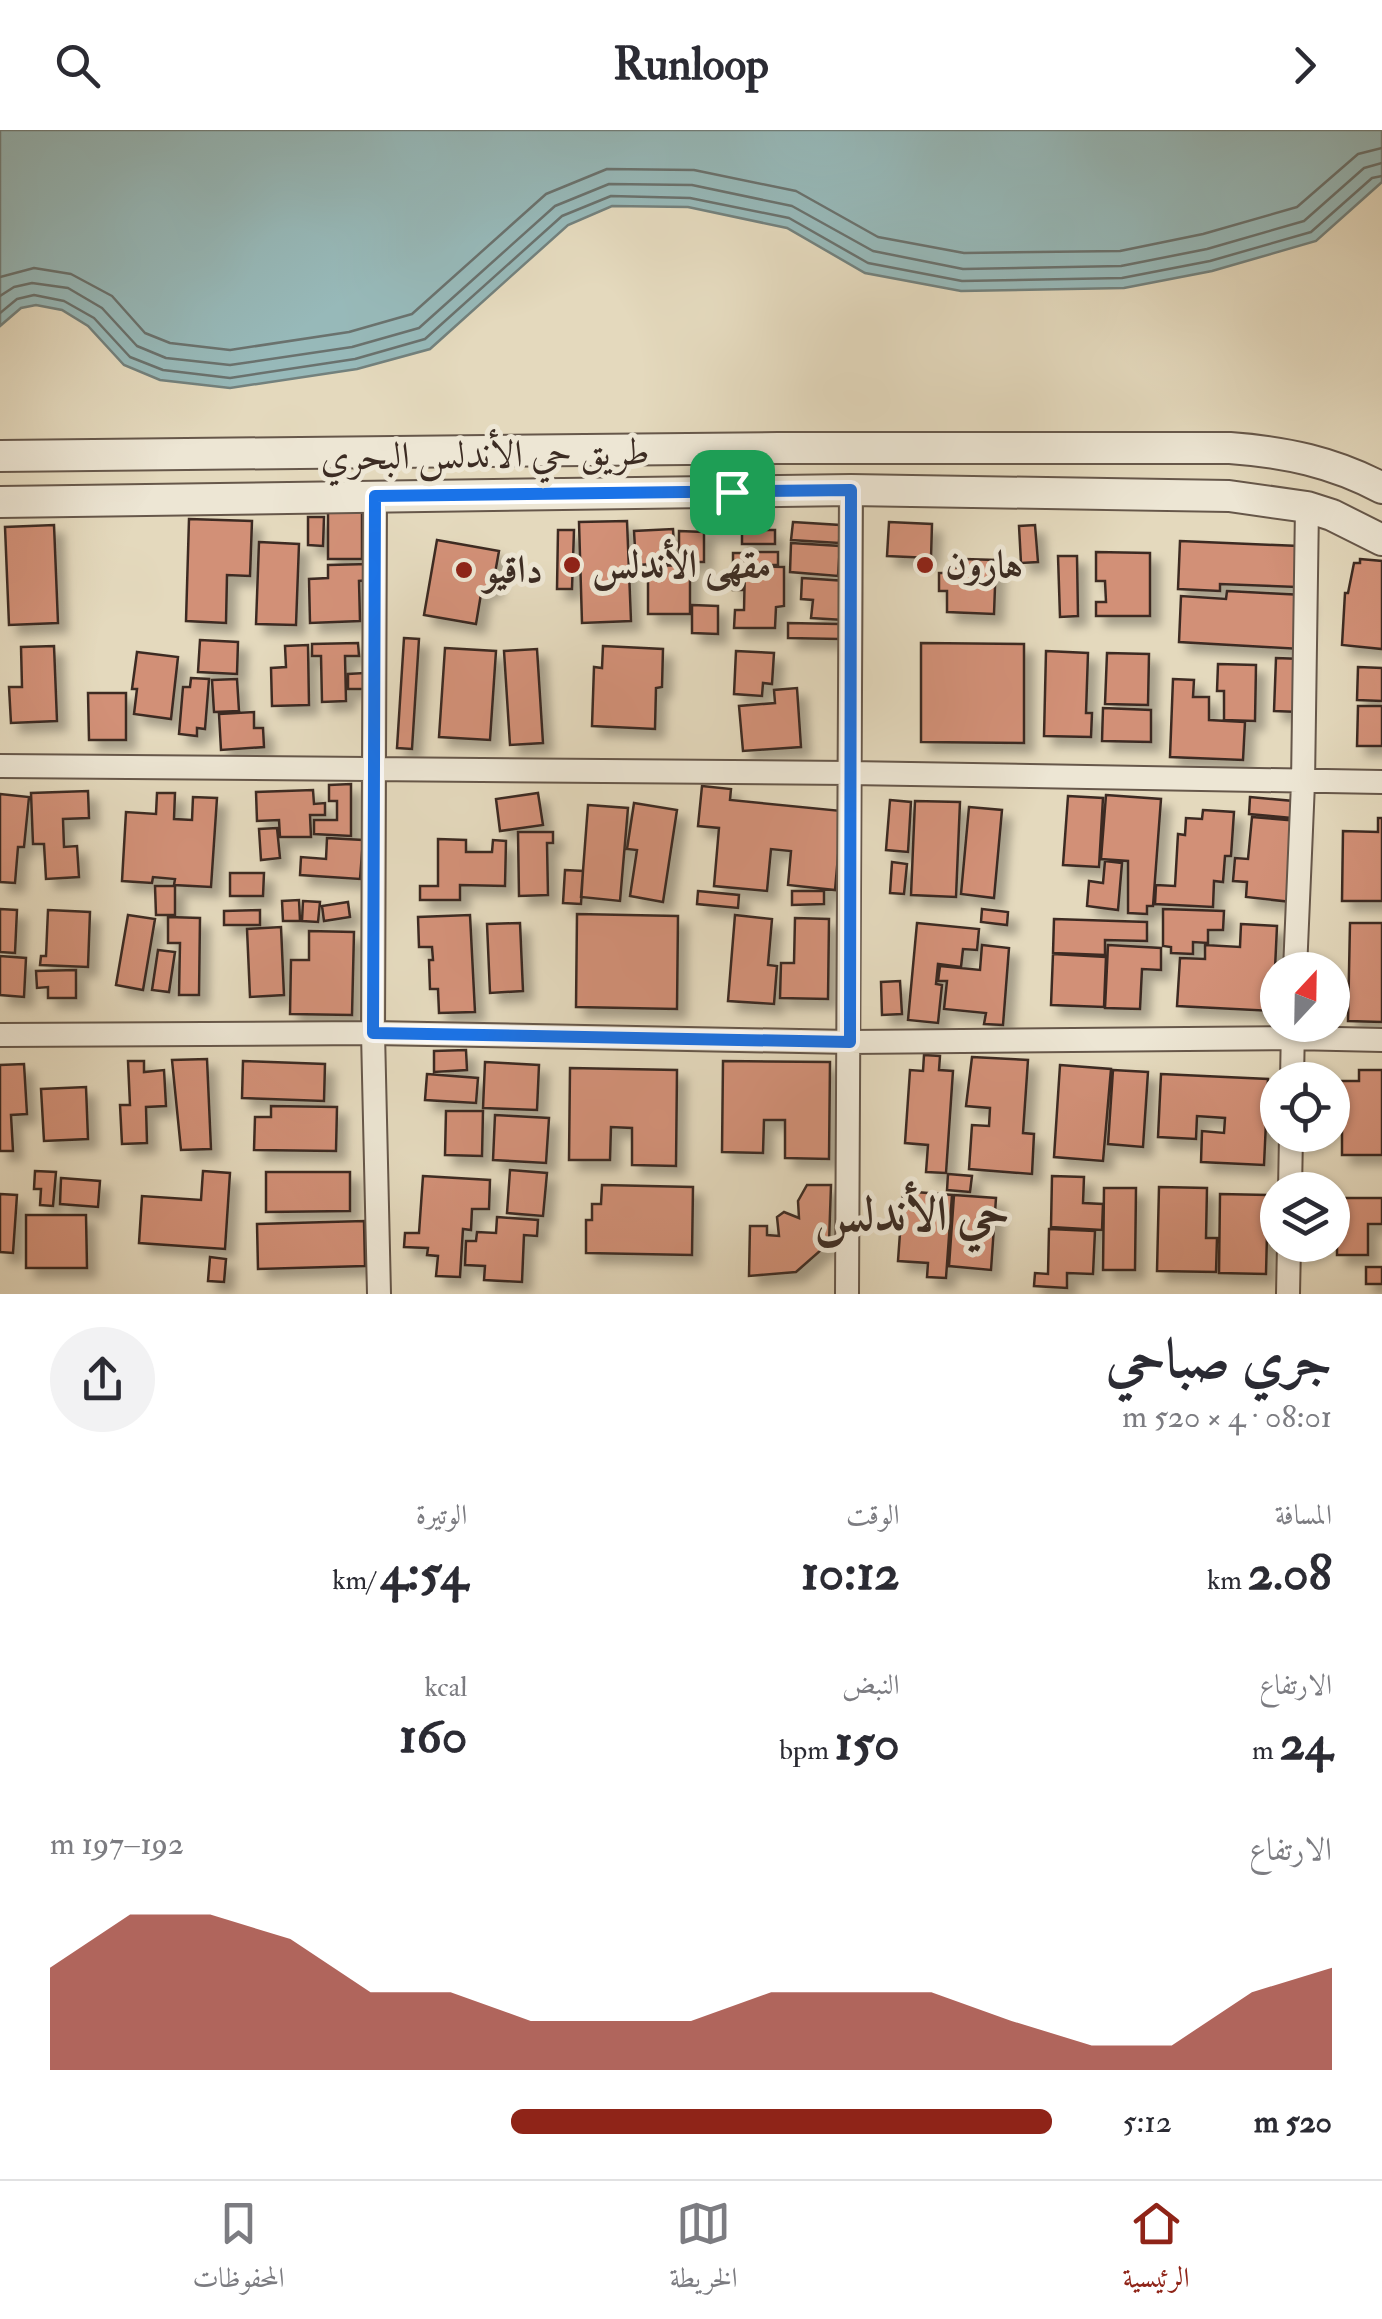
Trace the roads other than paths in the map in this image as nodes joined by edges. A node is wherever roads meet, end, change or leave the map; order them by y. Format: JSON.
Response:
{"nodes":[{"id":1,"x":0,"y":456,"type":"edge"},
{"id":2,"x":1382,"y":488,"type":"edge"},
{"id":3,"x":851,"y":490,"type":"junction"},
{"id":4,"x":375,"y":496,"type":"junction"},
{"id":5,"x":0,"y":502,"type":"edge"},
{"id":6,"x":1307,"y":506,"type":"junction"},
{"id":7,"x":1382,"y":540,"type":"edge"},
{"id":8,"x":0,"y":766,"type":"edge"},
{"id":9,"x":374,"y":770,"type":"junction"},
{"id":10,"x":850,"y":773,"type":"junction"},
{"id":11,"x":1382,"y":782,"type":"edge"},
{"id":12,"x":1303,"y":783,"type":"junction"},
{"id":13,"x":1296,"y":952,"type":"edge"},
{"id":14,"x":1260,"y":1032,"type":"edge"},
{"id":15,"x":373,"y":1033,"type":"junction"},
{"id":16,"x":0,"y":1035,"type":"edge"},
{"id":17,"x":1350,"y":1037,"type":"edge"},
{"id":18,"x":1382,"y":1040,"type":"edge"},
{"id":19,"x":850,"y":1042,"type":"junction"},
{"id":20,"x":1289,"y":1262,"type":"edge"},
{"id":21,"x":379,"y":1294,"type":"edge"},
{"id":22,"x":847,"y":1294,"type":"edge"},
{"id":23,"x":1288,"y":1294,"type":"edge"}],
"edges":[{"from":1,"to":2,"type":"street","name":"طريق حي الأندلس البحري"},
{"from":3,"to":4,"type":"street","name":"طريق حي الأندلس البحري"},
{"from":3,"to":6,"type":"street","name":"طريق حي الأندلس البحري"},
{"from":3,"to":10,"type":"street"},
{"from":4,"to":5,"type":"street","name":"طريق حي الأندلس البحري"},
{"from":4,"to":9,"type":"street"},
{"from":6,"to":7,"type":"street","name":"طريق حي الأندلس البحري"},
{"from":6,"to":12,"type":"street"},
{"from":8,"to":9,"type":"street"},
{"from":9,"to":10,"type":"street"},
{"from":9,"to":15,"type":"street"},
{"from":10,"to":12,"type":"street"},
{"from":10,"to":19,"type":"street"},
{"from":11,"to":12,"type":"street"},
{"from":12,"to":13,"type":"street"},
{"from":14,"to":19,"type":"street"},
{"from":15,"to":16,"type":"street"},
{"from":15,"to":19,"type":"street"},
{"from":15,"to":21,"type":"street"},
{"from":17,"to":18,"type":"street"},
{"from":19,"to":22,"type":"street"},
{"from":20,"to":23,"type":"street"}]}
